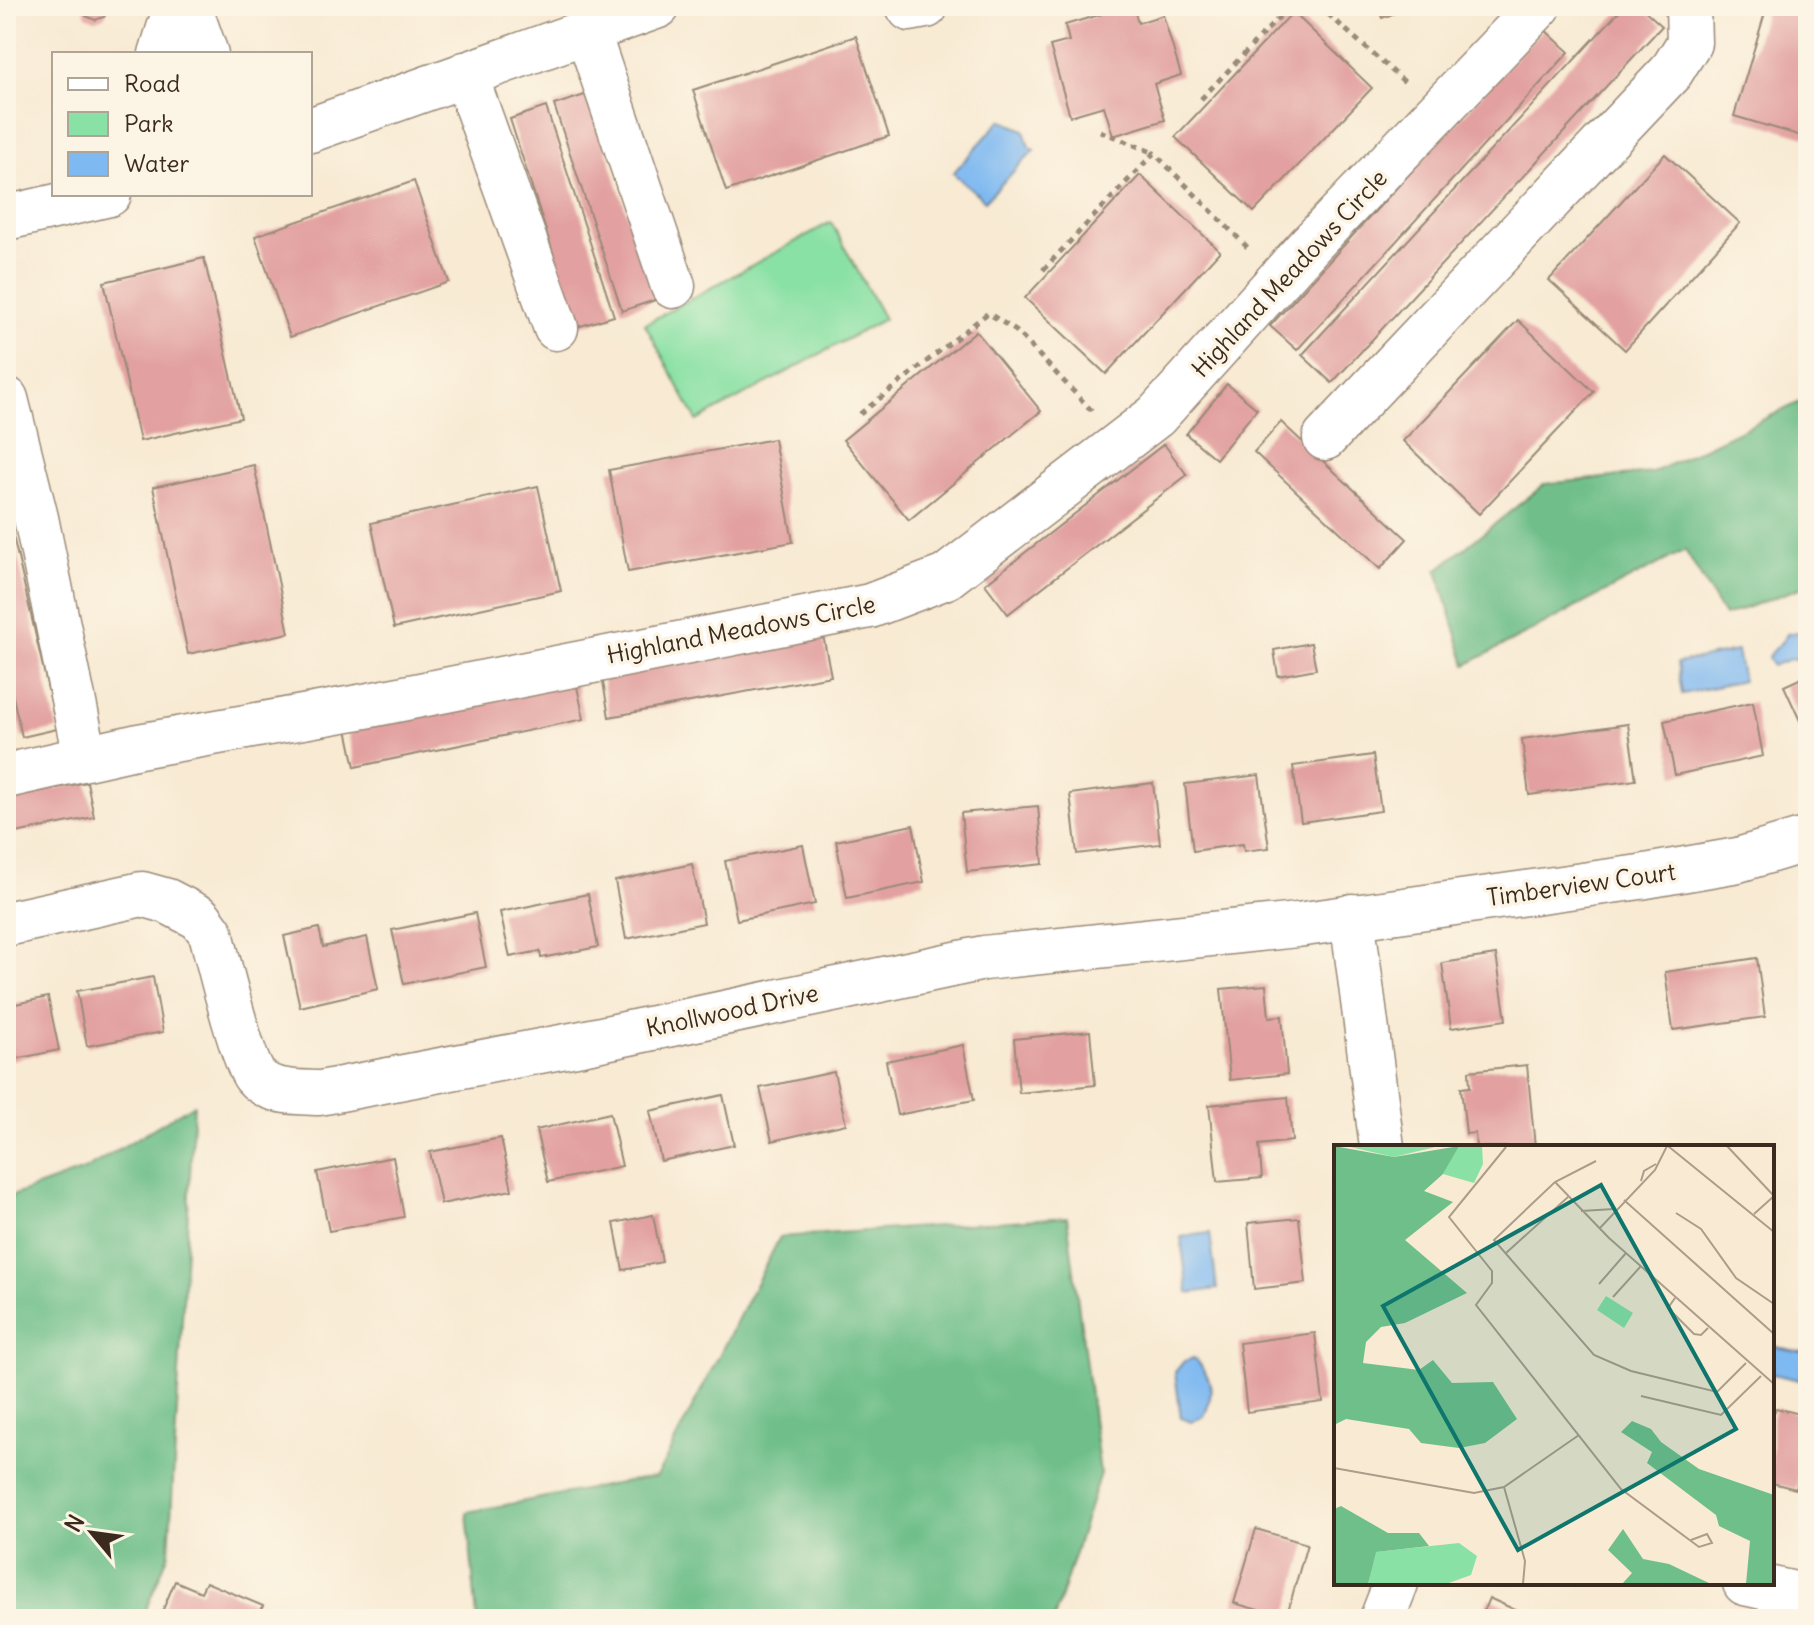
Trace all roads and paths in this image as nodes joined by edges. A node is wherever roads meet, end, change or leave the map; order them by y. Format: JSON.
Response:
{"nodes":[{"id":1,"x":176,"y":6,"type":"edge"},
{"id":2,"x":189,"y":6,"type":"edge"},
{"id":3,"x":658,"y":6,"type":"edge"},
{"id":4,"x":908,"y":6,"type":"edge"},
{"id":5,"x":926,"y":6,"type":"edge"},
{"id":6,"x":1290,"y":6,"type":"edge"},
{"id":7,"x":1319,"y":6,"type":"edge"},
{"id":8,"x":1539,"y":6,"type":"edge"},
{"id":9,"x":1688,"y":6,"type":"edge"},
{"id":10,"x":587,"y":30,"type":"junction"},
{"id":11,"x":162,"y":52,"type":"edge"},
{"id":12,"x":205,"y":52,"type":"edge"},
{"id":13,"x":465,"y":74,"type":"junction"},
{"id":14,"x":1201,"y":99,"type":"dead end"},
{"id":15,"x":1439,"y":112,"type":"junction"},
{"id":16,"x":312,"y":129,"type":"edge"},
{"id":17,"x":1100,"y":131,"type":"dead end"},
{"id":18,"x":1154,"y":153,"type":"junction"},
{"id":19,"x":93,"y":196,"type":"edge"},
{"id":20,"x":6,"y":218,"type":"edge"},
{"id":21,"x":1043,"y":270,"type":"dead end"},
{"id":22,"x":1279,"y":279,"type":"junction"},
{"id":23,"x":673,"y":286,"type":"dead end"},
{"id":24,"x":556,"y":328,"type":"dead end"},
{"id":25,"x":6,"y":399,"type":"edge"},
{"id":26,"x":860,"y":414,"type":"dead end"},
{"id":27,"x":1325,"y":438,"type":"dead end"},
{"id":28,"x":1123,"y":443,"type":"junction"},
{"id":29,"x":85,"y":757,"type":"junction"},
{"id":30,"x":6,"y":776,"type":"edge"},
{"id":31,"x":1808,"y":839,"type":"edge"},
{"id":32,"x":1352,"y":916,"type":"junction"},
{"id":33,"x":6,"y":924,"type":"edge"},
{"id":34,"x":1382,"y":1145,"type":"edge"},
{"id":35,"x":1395,"y":1585,"type":"edge"},
{"id":36,"x":1754,"y":1585,"type":"edge"},
{"id":37,"x":1808,"y":1597,"type":"edge"},
{"id":38,"x":1382,"y":1619,"type":"edge"}],
"edges":[{"from":1,"to":11,"type":"street"},
{"from":2,"to":12,"type":"street"},
{"from":3,"to":10,"type":"street"},
{"from":4,"to":5,"type":"street"},
{"from":6,"to":14,"type":"path"},
{"from":7,"to":15,"type":"path"},
{"from":8,"to":15,"type":"street","name":"Highland Meadows Circle"},
{"from":9,"to":27,"type":"street"},
{"from":10,"to":13,"type":"street"},
{"from":10,"to":23,"type":"street"},
{"from":13,"to":16,"type":"street"},
{"from":13,"to":24,"type":"street"},
{"from":15,"to":22,"type":"street","name":"Highland Meadows Circle"},
{"from":17,"to":18,"type":"path"},
{"from":18,"to":21,"type":"path"},
{"from":18,"to":22,"type":"path"},
{"from":19,"to":20,"type":"street"},
{"from":22,"to":28,"type":"street","name":"Highland Meadows Circle"},
{"from":25,"to":29,"type":"street"},
{"from":26,"to":28,"type":"path"},
{"from":28,"to":29,"type":"street","name":"Highland Meadows Circle"},
{"from":29,"to":30,"type":"street","name":"Highland Meadows Circle"},
{"from":31,"to":32,"type":"street","name":"Timberview Court"},
{"from":32,"to":33,"type":"street","name":"Knollwood Drive"},
{"from":32,"to":34,"type":"street"},
{"from":35,"to":38,"type":"street"},
{"from":36,"to":37,"type":"street"}]}
